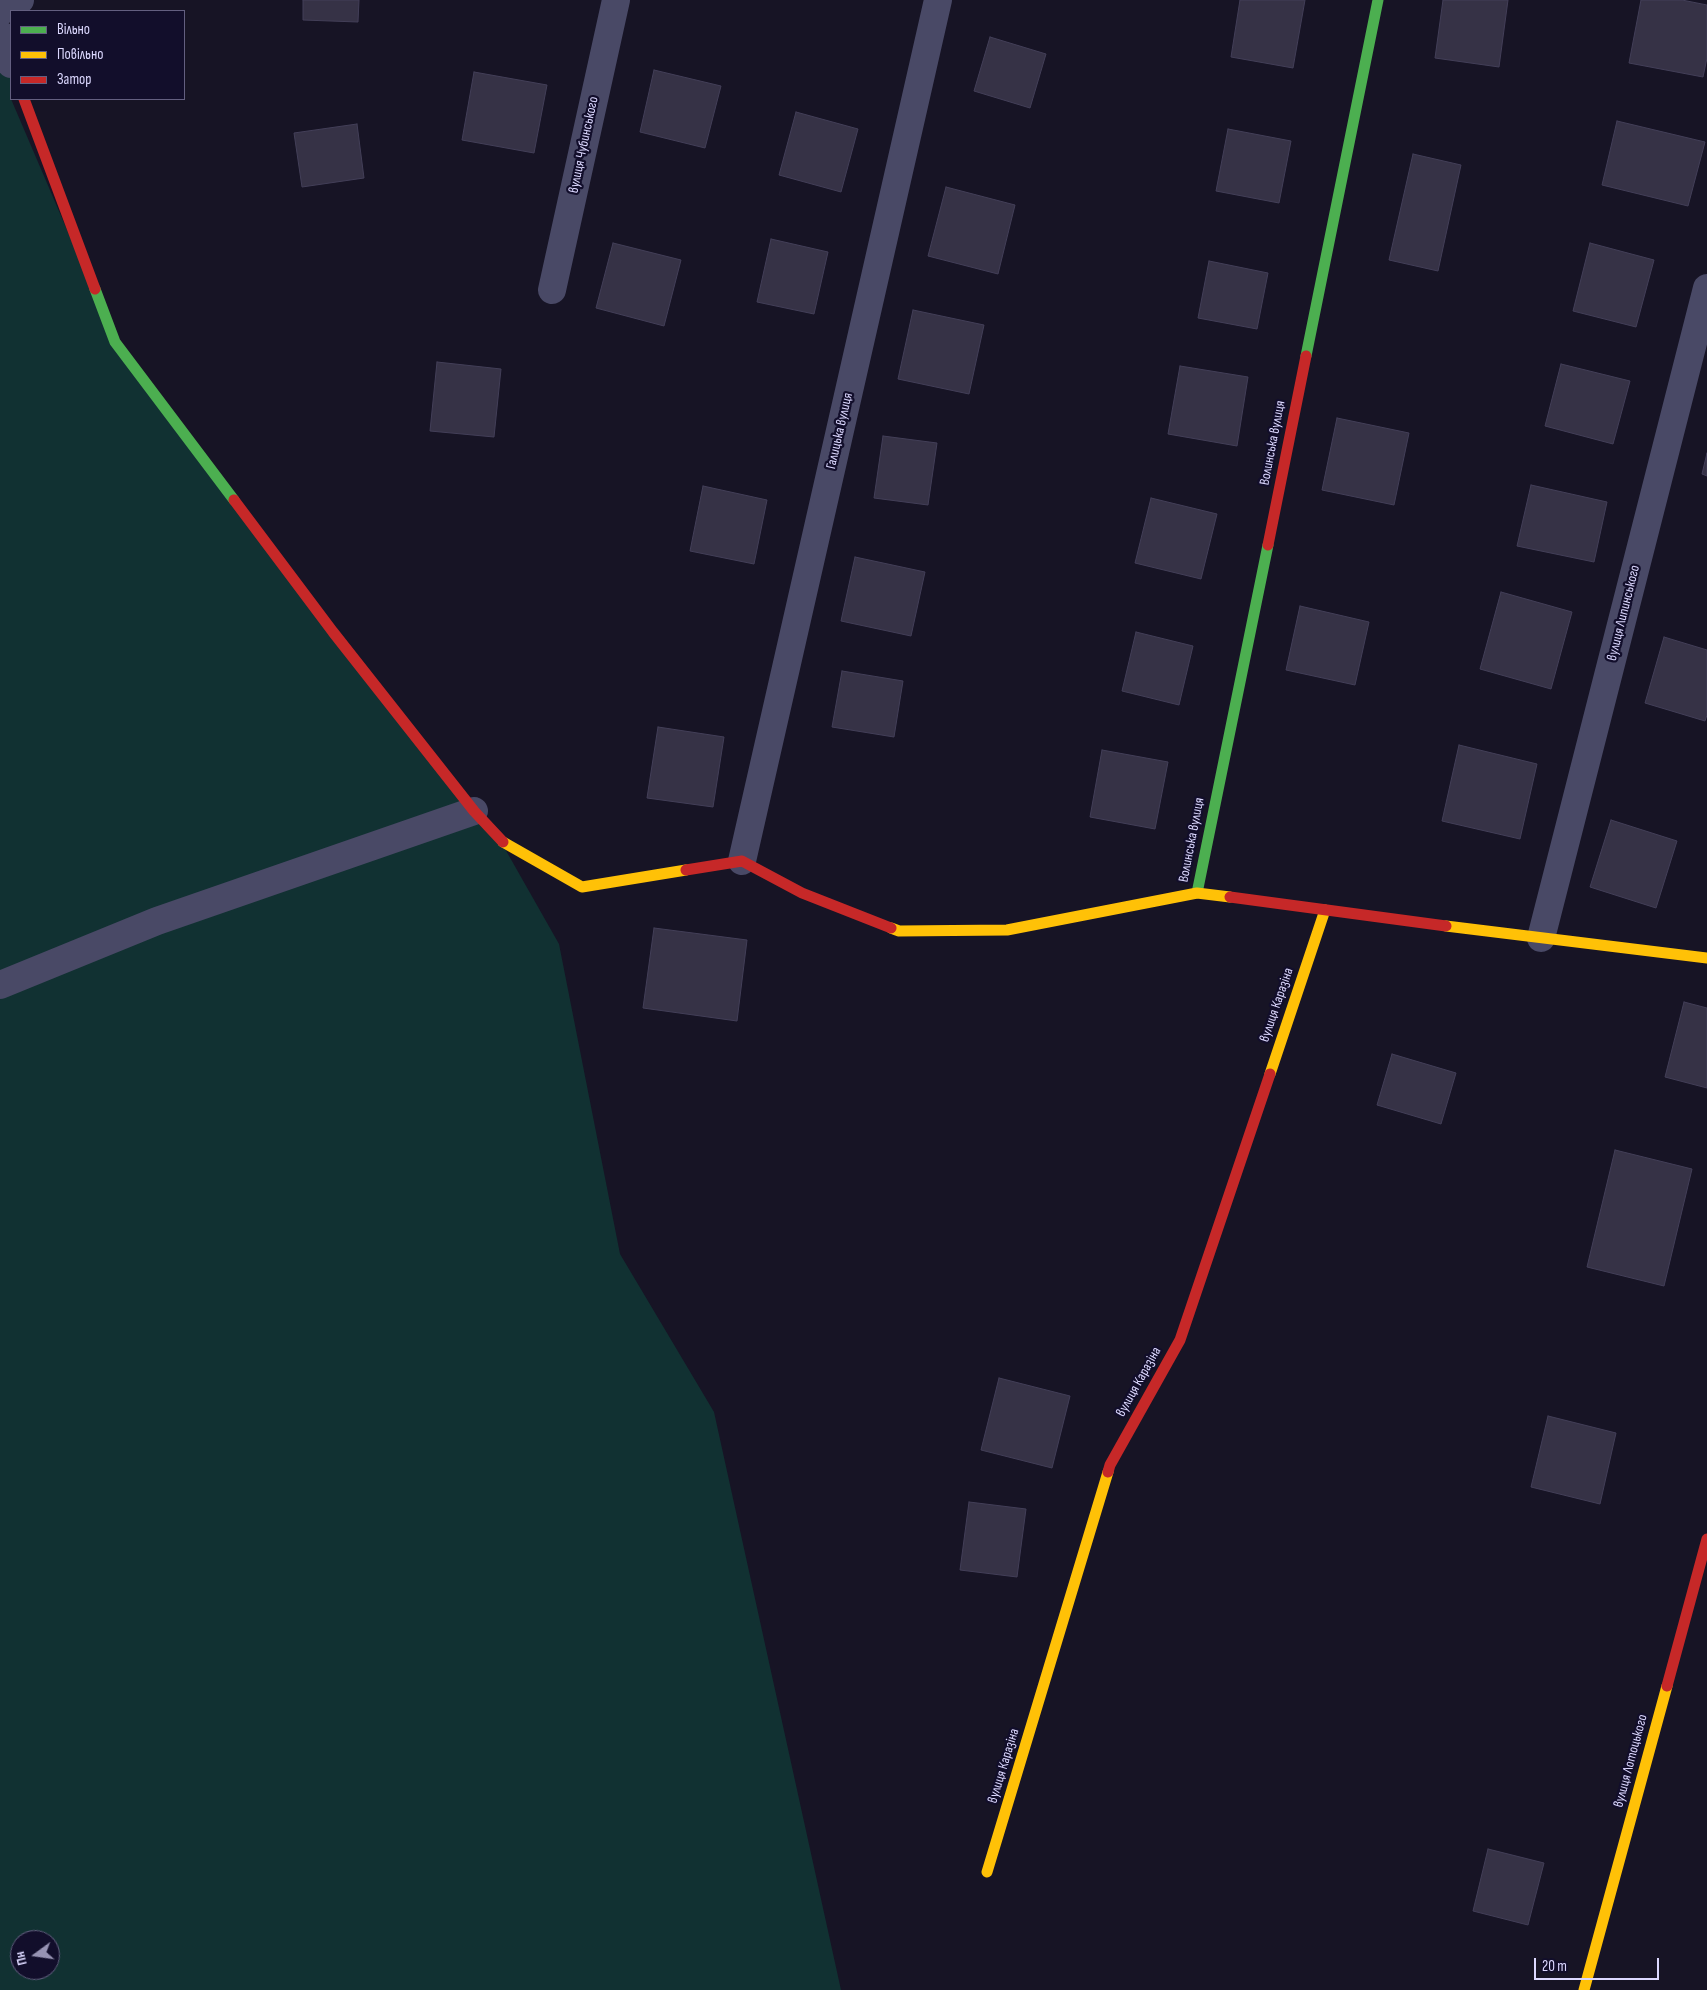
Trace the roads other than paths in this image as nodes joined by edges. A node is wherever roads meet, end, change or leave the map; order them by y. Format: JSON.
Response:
{"nodes":[{"id":1,"x":20,"y":0,"type":"edge"},
{"id":2,"x":616,"y":0,"type":"edge"},
{"id":3,"x":938,"y":0,"type":"edge"},
{"id":4,"x":1378,"y":0,"type":"edge"},
{"id":5,"x":0,"y":12,"type":"edge"},
{"id":6,"x":0,"y":34,"type":"edge"},
{"id":7,"x":10,"y":61,"type":"edge"},
{"id":8,"x":24,"y":100,"type":"edge"},
{"id":9,"x":1707,"y":288,"type":"edge"},
{"id":10,"x":552,"y":290,"type":"dead end"},
{"id":11,"x":474,"y":811,"type":"junction"},
{"id":12,"x":742,"y":861,"type":"junction"},
{"id":13,"x":1197,"y":893,"type":"junction"},
{"id":14,"x":1324,"y":910,"type":"junction"},
{"id":15,"x":1541,"y":938,"type":"junction"},
{"id":16,"x":1707,"y":958,"type":"edge"},
{"id":17,"x":0,"y":986,"type":"edge"},
{"id":18,"x":1707,"y":1539,"type":"edge"},
{"id":19,"x":987,"y":1872,"type":"dead end"},
{"id":20,"x":1584,"y":1990,"type":"edge"}],
"edges":[{"from":1,"to":5,"type":"street"},
{"from":2,"to":10,"type":"street","name":"вулиця Чубинського"},
{"from":3,"to":12,"type":"street","name":"Галицька вулиця"},
{"from":4,"to":13,"type":"street","name":"Волинська вулиця"},
{"from":6,"to":7,"type":"street"},
{"from":8,"to":11,"type":"street"},
{"from":9,"to":15,"type":"street","name":"вулиця Липинського"},
{"from":11,"to":12,"type":"street"},
{"from":11,"to":17,"type":"street"},
{"from":12,"to":13,"type":"street"},
{"from":13,"to":14,"type":"street"},
{"from":14,"to":15,"type":"street"},
{"from":14,"to":19,"type":"street","name":"вулиця Каразіна"},
{"from":15,"to":16,"type":"street"},
{"from":18,"to":20,"type":"street","name":"вулиця Лотоцького"}]}
